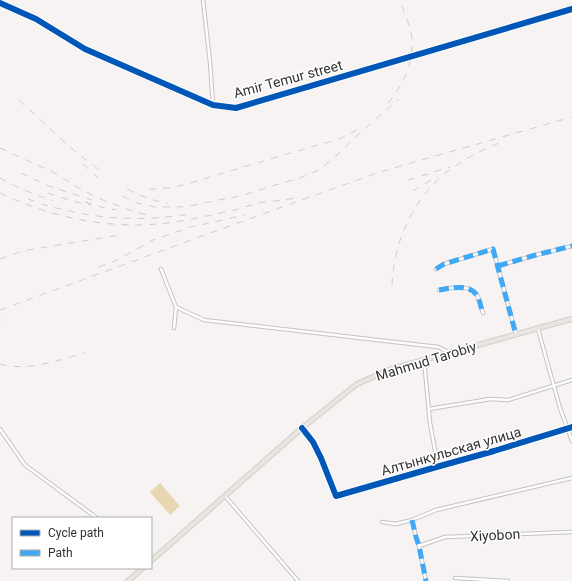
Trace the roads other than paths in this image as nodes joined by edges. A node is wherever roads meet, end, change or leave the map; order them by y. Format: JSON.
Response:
{"nodes":[{"id":1,"x":203,"y":0,"type":"edge"},
{"id":2,"x":0,"y":3,"type":"edge"},
{"id":3,"x":572,"y":9,"type":"edge"},
{"id":4,"x":213,"y":105,"type":"junction"},
{"id":5,"x":572,"y":246,"type":"edge"},
{"id":6,"x":498,"y":266,"type":"junction"},
{"id":7,"x":161,"y":269,"type":"dead end"},
{"id":8,"x":436,"y":269,"type":"dead end"},
{"id":9,"x":439,"y":290,"type":"dead end"},
{"id":10,"x":176,"y":307,"type":"junction"},
{"id":11,"x":482,"y":313,"type":"dead end"},
{"id":12,"x":572,"y":319,"type":"edge"},
{"id":13,"x":174,"y":328,"type":"dead end"},
{"id":14,"x":538,"y":328,"type":"junction"},
{"id":15,"x":516,"y":335,"type":"junction"},
{"id":16,"x":448,"y":353,"type":"junction"},
{"id":17,"x":424,"y":360,"type":"junction"},
{"id":18,"x":572,"y":380,"type":"edge"},
{"id":19,"x":554,"y":385,"type":"junction"},
{"id":20,"x":429,"y":409,"type":"junction"},
{"id":21,"x":572,"y":427,"type":"edge"},
{"id":22,"x":302,"y":428,"type":"junction"},
{"id":23,"x":567,"y":428,"type":"junction"},
{"id":24,"x":0,"y":429,"type":"edge"},
{"id":25,"x":572,"y":441,"type":"edge"},
{"id":26,"x":438,"y":466,"type":"junction"},
{"id":27,"x":572,"y":478,"type":"edge"},
{"id":28,"x":225,"y":496,"type":"junction"},
{"id":29,"x":96,"y":517,"type":"edge"},
{"id":30,"x":412,"y":520,"type":"junction"},
{"id":31,"x":382,"y":522,"type":"dead end"},
{"id":32,"x":572,"y":532,"type":"edge"},
{"id":33,"x":419,"y":546,"type":"junction"},
{"id":34,"x":152,"y":559,"type":"edge"},
{"id":35,"x":142,"y":569,"type":"edge"},
{"id":36,"x":455,"y":578,"type":"dead end"},
{"id":37,"x":478,"y":580,"type":"edge"},
{"id":38,"x":128,"y":581,"type":"edge"},
{"id":39,"x":298,"y":581,"type":"edge"},
{"id":40,"x":426,"y":581,"type":"edge"},
{"id":41,"x":508,"y":581,"type":"edge"}],
"edges":[{"from":1,"to":4,"type":"street"},
{"from":2,"to":4,"type":"street","name":"Amir Temur street"},
{"from":3,"to":4,"type":"street","name":"Amir Temur street"},
{"from":5,"to":6,"type":"street"},
{"from":6,"to":8,"type":"street"},
{"from":6,"to":15,"type":"street"},
{"from":7,"to":10,"type":"street"},
{"from":9,"to":11,"type":"street"},
{"from":10,"to":13,"type":"street"},
{"from":10,"to":16,"type":"street"},
{"from":12,"to":14,"type":"main road","name":"Mahmud Tarobiy"},
{"from":14,"to":15,"type":"main road","name":"Mahmud Tarobiy"},
{"from":14,"to":19,"type":"street"},
{"from":15,"to":16,"type":"main road","name":"Mahmud Tarobiy"},
{"from":16,"to":17,"type":"main road","name":"Mahmud Tarobiy"},
{"from":17,"to":20,"type":"street"},
{"from":17,"to":22,"type":"main road","name":"Mahmud Tarobiy"},
{"from":18,"to":19,"type":"street"},
{"from":19,"to":20,"type":"street"},
{"from":19,"to":23,"type":"street"},
{"from":20,"to":26,"type":"street"},
{"from":21,"to":23,"type":"street","name":"Алтынкульская улица"},
{"from":22,"to":26,"type":"street","name":"Алтынкульская улица"},
{"from":22,"to":28,"type":"main road","name":"Mahmud Tarobiy"},
{"from":23,"to":25,"type":"street"},
{"from":23,"to":26,"type":"street","name":"Алтынкульская улица"},
{"from":24,"to":29,"type":"street"},
{"from":27,"to":30,"type":"street"},
{"from":28,"to":34,"type":"main road","name":"Mahmud Tarobiy"},
{"from":28,"to":39,"type":"street"},
{"from":30,"to":31,"type":"street"},
{"from":30,"to":33,"type":"street"},
{"from":32,"to":33,"type":"street","name":"Xiyobon"},
{"from":33,"to":40,"type":"street"},
{"from":35,"to":38,"type":"main road"},
{"from":36,"to":37,"type":"street"},
{"from":37,"to":41,"type":"street"}]}
